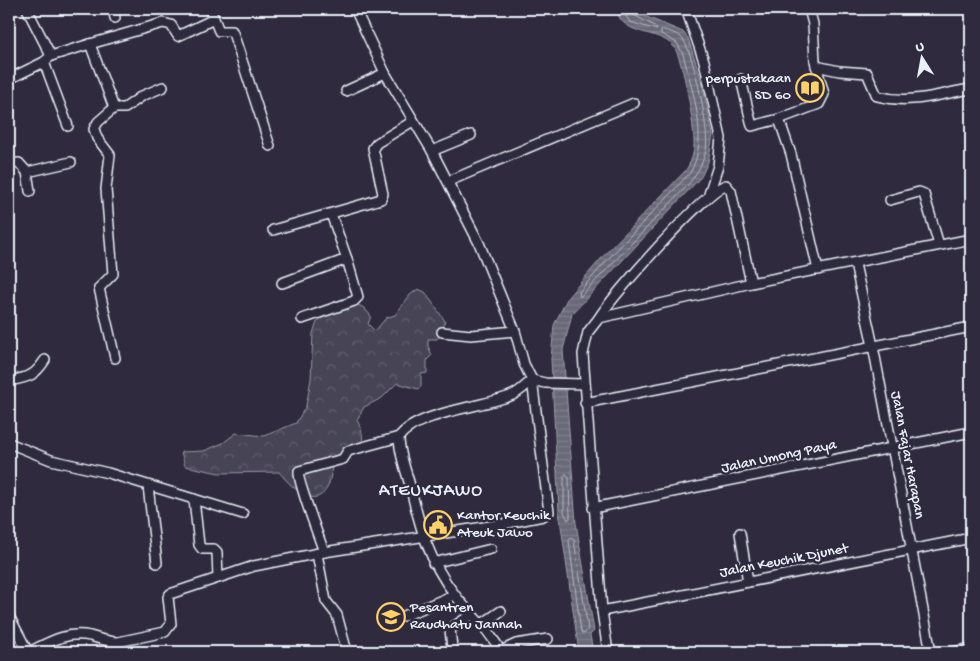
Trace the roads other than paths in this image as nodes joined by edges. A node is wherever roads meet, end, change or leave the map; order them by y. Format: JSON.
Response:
{"nodes":[{"id":1,"x":27,"y":9,"type":"edge"},
{"id":2,"x":355,"y":9,"type":"edge"},
{"id":3,"x":686,"y":9,"type":"edge"},
{"id":4,"x":808,"y":9,"type":"edge"},
{"id":5,"x":212,"y":13,"type":"edge"},
{"id":6,"x":90,"y":44,"type":"junction"},
{"id":7,"x":47,"y":59,"type":"junction"},
{"id":8,"x":816,"y":66,"type":"junction"},
{"id":9,"x":385,"y":72,"type":"junction"},
{"id":10,"x":9,"y":79,"type":"edge"},
{"id":11,"x":741,"y":79,"type":"dead end"},
{"id":12,"x":163,"y":87,"type":"dead end"},
{"id":13,"x":971,"y":89,"type":"edge"},
{"id":14,"x":346,"y":91,"type":"dead end"},
{"id":15,"x":634,"y":103,"type":"dead end"},
{"id":16,"x":114,"y":108,"type":"junction"},
{"id":17,"x":779,"y":119,"type":"junction"},
{"id":18,"x":413,"y":121,"type":"junction"},
{"id":19,"x":68,"y":126,"type":"dead end"},
{"id":20,"x":471,"y":135,"type":"dead end"},
{"id":21,"x":270,"y":146,"type":"dead end"},
{"id":22,"x":432,"y":151,"type":"junction"},
{"id":23,"x":71,"y":162,"type":"dead end"},
{"id":24,"x":9,"y":164,"type":"edge"},
{"id":25,"x":27,"y":172,"type":"junction"},
{"id":26,"x":449,"y":182,"type":"junction"},
{"id":27,"x":30,"y":191,"type":"dead end"},
{"id":28,"x":708,"y":197,"type":"junction"},
{"id":29,"x":890,"y":200,"type":"dead end"},
{"id":30,"x":331,"y":214,"type":"junction"},
{"id":31,"x":273,"y":230,"type":"dead end"},
{"id":32,"x":971,"y":238,"type":"edge"},
{"id":33,"x":939,"y":245,"type":"junction"},
{"id":34,"x":348,"y":259,"type":"junction"},
{"id":35,"x":855,"y":264,"type":"junction"},
{"id":36,"x":818,"y":270,"type":"junction"},
{"id":37,"x":282,"y":283,"type":"dead end"},
{"id":38,"x":751,"y":283,"type":"junction"},
{"id":39,"x":599,"y":318,"type":"junction"},
{"id":40,"x":302,"y":319,"type":"dead end"},
{"id":41,"x":971,"y":327,"type":"edge"},
{"id":42,"x":515,"y":331,"type":"junction"},
{"id":43,"x":442,"y":332,"type":"dead end"},
{"id":44,"x":873,"y":346,"type":"junction"},
{"id":45,"x":115,"y":358,"type":"dead end"},
{"id":46,"x":45,"y":360,"type":"dead end"},
{"id":47,"x":532,"y":380,"type":"junction"},
{"id":48,"x":9,"y":381,"type":"edge"},
{"id":49,"x":580,"y":384,"type":"junction"},
{"id":50,"x":585,"y":403,"type":"junction"},
{"id":51,"x":971,"y":432,"type":"edge"},
{"id":52,"x":399,"y":437,"type":"junction"},
{"id":53,"x":9,"y":444,"type":"edge"},
{"id":54,"x":891,"y":448,"type":"junction"},
{"id":55,"x":148,"y":486,"type":"junction"},
{"id":56,"x":194,"y":498,"type":"junction"},
{"id":57,"x":593,"y":508,"type":"junction"},
{"id":58,"x":243,"y":514,"type":"dead end"},
{"id":59,"x":740,"y":533,"type":"dead end"},
{"id":60,"x":423,"y":537,"type":"junction"},
{"id":61,"x":971,"y":538,"type":"edge"},
{"id":62,"x":491,"y":549,"type":"dead end"},
{"id":63,"x":911,"y":551,"type":"junction"},
{"id":64,"x":321,"y":553,"type":"junction"},
{"id":65,"x":157,"y":563,"type":"dead end"},
{"id":66,"x":433,"y":563,"type":"junction"},
{"id":67,"x":218,"y":578,"type":"junction"},
{"id":68,"x":748,"y":582,"type":"junction"},
{"id":69,"x":454,"y":595,"type":"junction"},
{"id":70,"x":501,"y":611,"type":"dead end"},
{"id":71,"x":602,"y":611,"type":"junction"},
{"id":72,"x":471,"y":615,"type":"junction"},
{"id":73,"x":9,"y":616,"type":"edge"},
{"id":74,"x":404,"y":616,"type":"dead end"},
{"id":75,"x":482,"y":624,"type":"junction"},
{"id":76,"x":548,"y":639,"type":"dead end"},
{"id":77,"x":452,"y":648,"type":"dead end"},
{"id":78,"x":971,"y":648,"type":"edge"},
{"id":79,"x":26,"y":652,"type":"edge"},
{"id":80,"x":347,"y":652,"type":"edge"},
{"id":81,"x":501,"y":652,"type":"edge"},
{"id":82,"x":608,"y":652,"type":"edge"},
{"id":83,"x":931,"y":652,"type":"edge"},
{"id":84,"x":953,"y":652,"type":"edge"}],
"edges":[{"from":1,"to":7,"type":"street"},
{"from":2,"to":9,"type":"street"},
{"from":3,"to":28,"type":"street"},
{"from":4,"to":8,"type":"street"},
{"from":5,"to":6,"type":"street"},
{"from":5,"to":21,"type":"street"},
{"from":6,"to":7,"type":"street"},
{"from":6,"to":16,"type":"street"},
{"from":7,"to":10,"type":"street"},
{"from":7,"to":19,"type":"street"},
{"from":8,"to":13,"type":"street"},
{"from":8,"to":17,"type":"street"},
{"from":9,"to":14,"type":"street"},
{"from":9,"to":18,"type":"street"},
{"from":11,"to":17,"type":"street"},
{"from":12,"to":16,"type":"street"},
{"from":15,"to":26,"type":"street"},
{"from":16,"to":45,"type":"street"},
{"from":17,"to":36,"type":"street"},
{"from":18,"to":22,"type":"street"},
{"from":18,"to":30,"type":"street"},
{"from":20,"to":22,"type":"street"},
{"from":22,"to":26,"type":"street"},
{"from":23,"to":25,"type":"street"},
{"from":24,"to":25,"type":"street"},
{"from":25,"to":27,"type":"street"},
{"from":26,"to":42,"type":"street"},
{"from":28,"to":38,"type":"street"},
{"from":28,"to":39,"type":"street"},
{"from":29,"to":33,"type":"street"},
{"from":30,"to":31,"type":"street"},
{"from":30,"to":34,"type":"street"},
{"from":32,"to":33,"type":"street"},
{"from":33,"to":35,"type":"street"},
{"from":34,"to":37,"type":"street"},
{"from":34,"to":40,"type":"street"},
{"from":35,"to":36,"type":"street"},
{"from":35,"to":44,"type":"street","name":"Jalan Fajar Harapan"},
{"from":36,"to":38,"type":"street"},
{"from":38,"to":39,"type":"street"},
{"from":39,"to":49,"type":"street"},
{"from":41,"to":44,"type":"street"},
{"from":42,"to":43,"type":"street"},
{"from":42,"to":47,"type":"street"},
{"from":44,"to":50,"type":"street"},
{"from":44,"to":54,"type":"street","name":"Jalan Fajar Harapan"},
{"from":46,"to":48,"type":"street"},
{"from":47,"to":49,"type":"street"},
{"from":47,"to":52,"type":"street"},
{"from":47,"to":60,"type":"street"},
{"from":49,"to":50,"type":"street"},
{"from":50,"to":57,"type":"street"},
{"from":51,"to":54,"type":"street","name":"Jalan Umong Paya"},
{"from":52,"to":60,"type":"street"},
{"from":52,"to":64,"type":"street"},
{"from":53,"to":55,"type":"street"},
{"from":54,"to":57,"type":"street","name":"Jalan Umong Paya"},
{"from":54,"to":63,"type":"street","name":"Jalan Fajar Harapan"},
{"from":55,"to":56,"type":"street"},
{"from":55,"to":65,"type":"street"},
{"from":56,"to":58,"type":"street"},
{"from":56,"to":67,"type":"street"},
{"from":57,"to":71,"type":"street"},
{"from":59,"to":68,"type":"street"},
{"from":60,"to":64,"type":"street"},
{"from":60,"to":66,"type":"street"},
{"from":61,"to":63,"type":"street","name":"Jalan Keuchik Djunet"},
{"from":62,"to":66,"type":"street"},
{"from":63,"to":68,"type":"street","name":"Jalan Keuchik Djunet"},
{"from":63,"to":83,"type":"street","name":"Jalan Fajar Harapan"},
{"from":64,"to":67,"type":"street"},
{"from":64,"to":80,"type":"street"},
{"from":66,"to":69,"type":"street"},
{"from":67,"to":79,"type":"street"},
{"from":68,"to":71,"type":"street","name":"Jalan Keuchik Djunet"},
{"from":69,"to":72,"type":"street"},
{"from":69,"to":74,"type":"street"},
{"from":70,"to":75,"type":"street"},
{"from":71,"to":82,"type":"street"},
{"from":72,"to":75,"type":"street"},
{"from":72,"to":77,"type":"street"},
{"from":73,"to":79,"type":"street"},
{"from":75,"to":81,"type":"street"},
{"from":76,"to":81,"type":"street"},
{"from":78,"to":84,"type":"street"}]}
